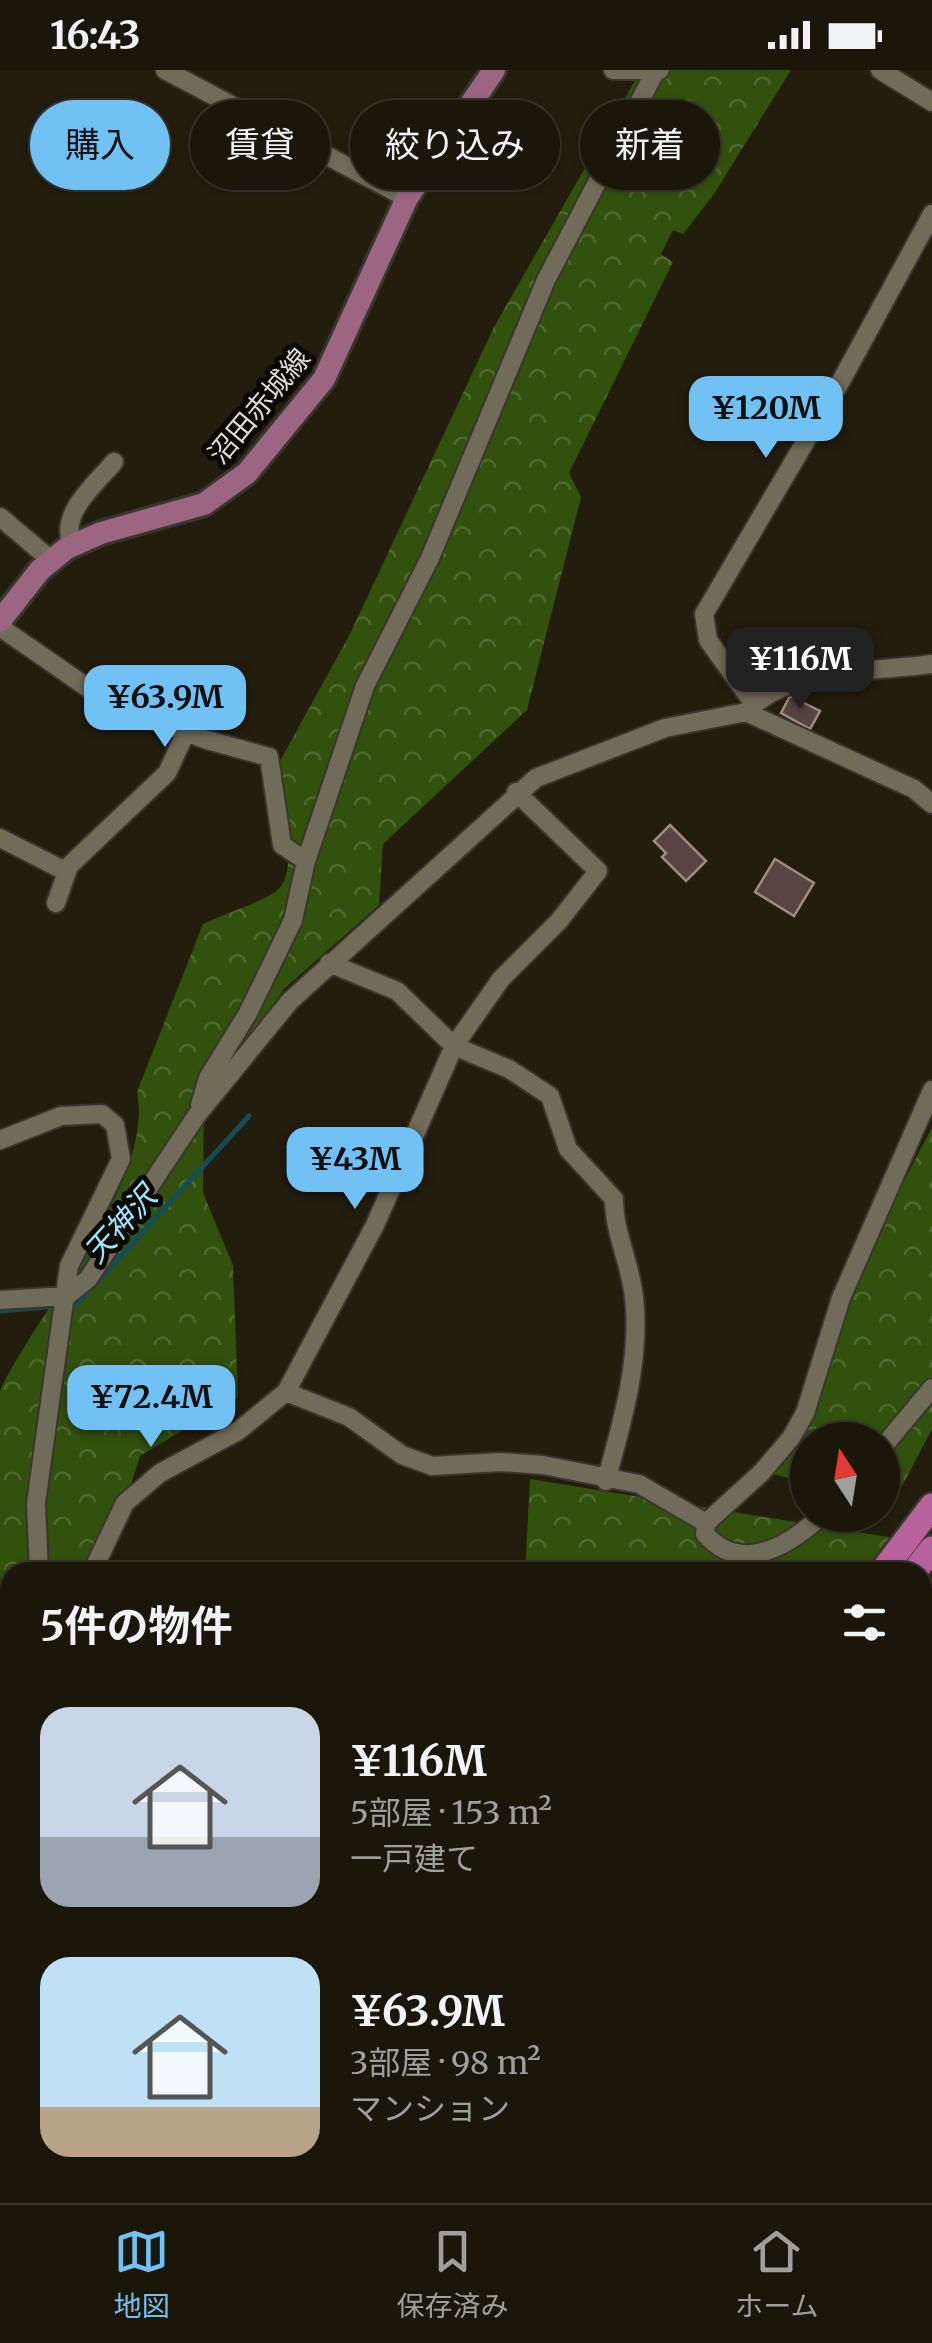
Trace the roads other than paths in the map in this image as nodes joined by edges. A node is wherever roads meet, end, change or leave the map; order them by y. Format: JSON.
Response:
{"nodes":[{"id":1,"x":166,"y":70,"type":"edge"},
{"id":2,"x":494,"y":70,"type":"edge"},
{"id":3,"x":613,"y":70,"type":"edge"},
{"id":4,"x":880,"y":70,"type":"edge"},
{"id":5,"x":657,"y":71,"type":"edge"},
{"id":6,"x":932,"y":102,"type":"edge"},
{"id":7,"x":407,"y":198,"type":"junction"},
{"id":8,"x":932,"y":214,"type":"edge"},
{"id":9,"x":114,"y":462,"type":"dead end"},
{"id":10,"x":0,"y":516,"type":"edge"},
{"id":11,"x":72,"y":546,"type":"junction"},
{"id":12,"x":52,"y":560,"type":"junction"},
{"id":13,"x":0,"y":624,"type":"edge"},
{"id":14,"x":932,"y":664,"type":"edge"},
{"id":15,"x":750,"y":708,"type":"junction"},
{"id":16,"x":186,"y":732,"type":"junction"},
{"id":17,"x":516,"y":792,"type":"junction"},
{"id":18,"x":932,"y":804,"type":"edge"},
{"id":19,"x":0,"y":838,"type":"edge"},
{"id":20,"x":306,"y":861,"type":"junction"},
{"id":21,"x":67,"y":872,"type":"junction"},
{"id":22,"x":56,"y":903,"type":"dead end"},
{"id":23,"x":330,"y":963,"type":"junction"},
{"id":24,"x":454,"y":1046,"type":"junction"},
{"id":25,"x":932,"y":1090,"type":"edge"},
{"id":26,"x":197,"y":1115,"type":"junction"},
{"id":27,"x":0,"y":1140,"type":"edge"},
{"id":28,"x":67,"y":1296,"type":"junction"},
{"id":29,"x":0,"y":1300,"type":"edge"},
{"id":30,"x":932,"y":1388,"type":"edge"},
{"id":31,"x":286,"y":1392,"type":"junction"},
{"id":32,"x":900,"y":1426,"type":"edge"},
{"id":33,"x":606,"y":1481,"type":"junction"},
{"id":34,"x":932,"y":1506,"type":"edge"},
{"id":35,"x":706,"y":1523,"type":"junction"},
{"id":36,"x":804,"y":1532,"type":"edge"},
{"id":37,"x":39,"y":1562,"type":"edge"},
{"id":38,"x":97,"y":1562,"type":"edge"},
{"id":39,"x":890,"y":1562,"type":"edge"}],
"edges":[{"from":1,"to":7,"type":"street"},
{"from":2,"to":7,"type":"main road","name":"沼田赤城線"},
{"from":3,"to":5,"type":"street"},
{"from":4,"to":6,"type":"street"},
{"from":5,"to":20,"type":"street"},
{"from":7,"to":11,"type":"main road","name":"沼田赤城線"},
{"from":8,"to":15,"type":"street"},
{"from":9,"to":11,"type":"street"},
{"from":10,"to":12,"type":"street"},
{"from":11,"to":12,"type":"main road","name":"沼田赤城線"},
{"from":12,"to":13,"type":"main road","name":"沼田赤城線"},
{"from":13,"to":16,"type":"street"},
{"from":14,"to":15,"type":"street"},
{"from":15,"to":17,"type":"street"},
{"from":15,"to":18,"type":"street"},
{"from":16,"to":20,"type":"street"},
{"from":16,"to":21,"type":"street"},
{"from":17,"to":23,"type":"street"},
{"from":17,"to":24,"type":"street"},
{"from":19,"to":21,"type":"street"},
{"from":20,"to":26,"type":"street"},
{"from":21,"to":22,"type":"street"},
{"from":23,"to":24,"type":"street"},
{"from":23,"to":26,"type":"street"},
{"from":24,"to":31,"type":"street"},
{"from":24,"to":33,"type":"street"},
{"from":25,"to":35,"type":"street"},
{"from":26,"to":28,"type":"street"},
{"from":27,"to":28,"type":"street"},
{"from":28,"to":29,"type":"street"},
{"from":28,"to":37,"type":"street"},
{"from":30,"to":32,"type":"street"},
{"from":31,"to":33,"type":"street"},
{"from":31,"to":38,"type":"street"},
{"from":33,"to":35,"type":"street"},
{"from":34,"to":39,"type":"highway"},
{"from":35,"to":36,"type":"street"}]}
